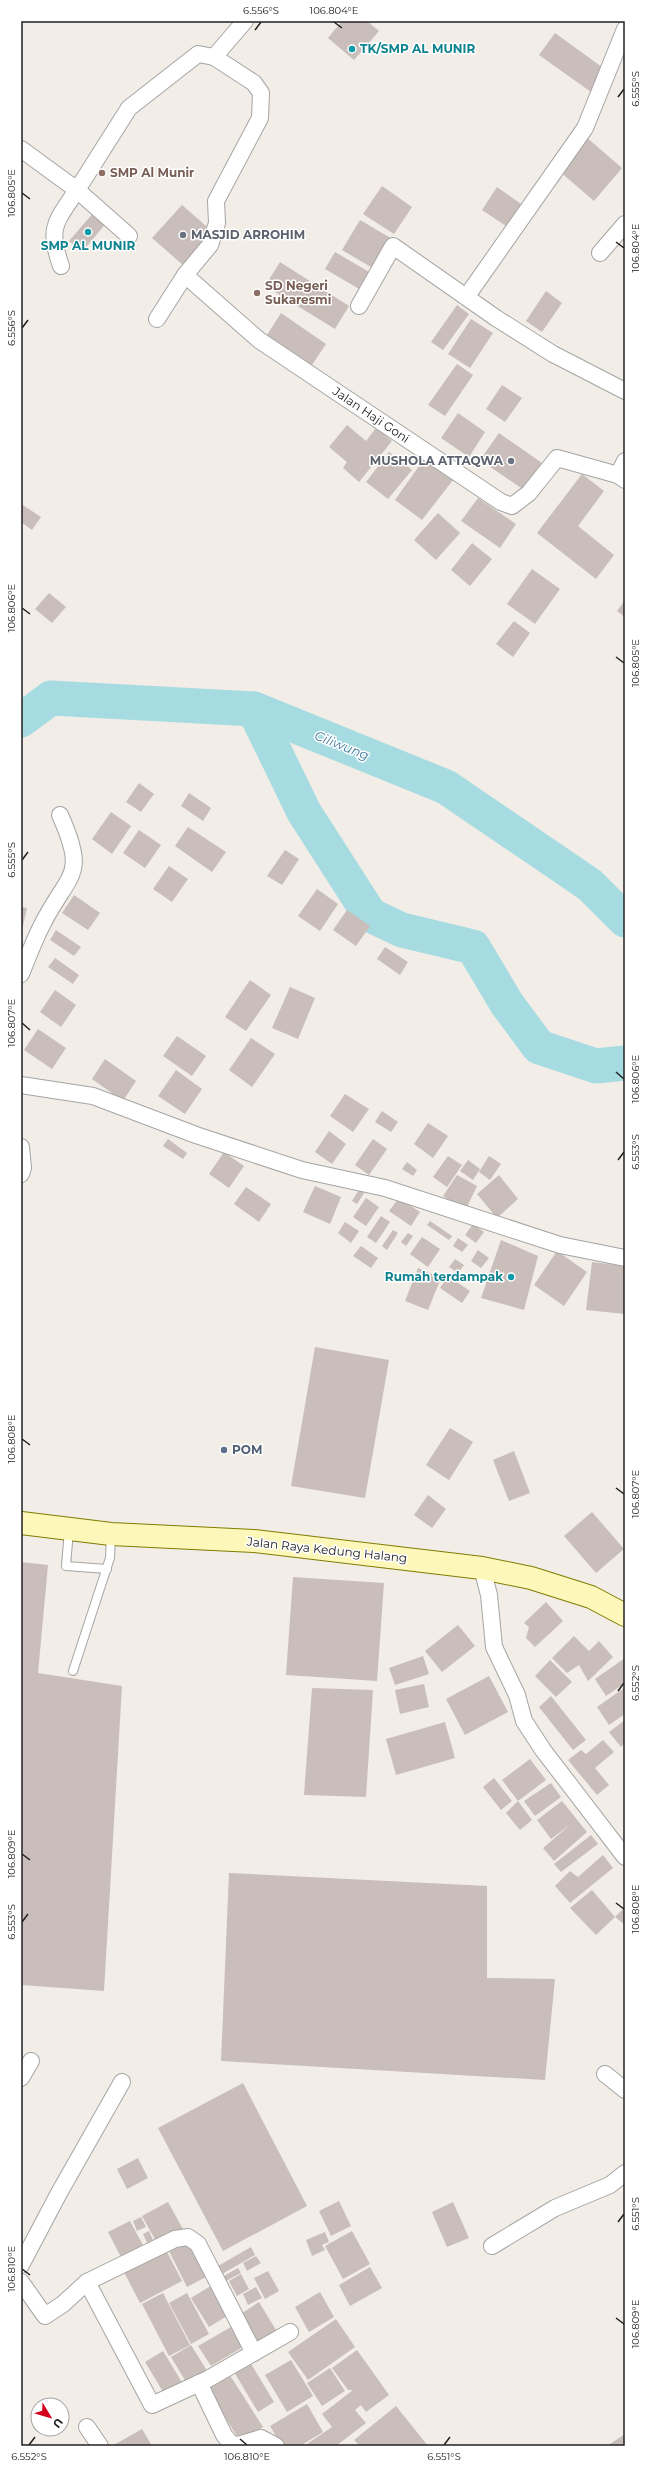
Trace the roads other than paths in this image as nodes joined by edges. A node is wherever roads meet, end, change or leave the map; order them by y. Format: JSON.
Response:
{"nodes":[{"id":1,"x":245,"y":21,"type":"edge"},
{"id":2,"x":625,"y":29,"type":"edge"},
{"id":3,"x":214,"y":57,"type":"junction"},
{"id":4,"x":21,"y":149,"type":"edge"},
{"id":5,"x":77,"y":190,"type":"junction"},
{"id":6,"x":625,"y":224,"type":"edge"},
{"id":7,"x":129,"y":236,"type":"dead end"},
{"id":8,"x":600,"y":253,"type":"dead end"},
{"id":9,"x":61,"y":266,"type":"dead end"},
{"id":10,"x":185,"y":275,"type":"junction"},
{"id":11,"x":467,"y":296,"type":"junction"},
{"id":12,"x":359,"y":306,"type":"dead end"},
{"id":13,"x":156,"y":319,"type":"dead end"},
{"id":14,"x":623,"y":385,"type":"edge"},
{"id":15,"x":623,"y":472,"type":"edge"},
{"id":16,"x":60,"y":815,"type":"dead end"},
{"id":17,"x":21,"y":974,"type":"edge"},
{"id":18,"x":21,"y":1085,"type":"edge"},
{"id":19,"x":21,"y":1147,"type":"edge"},
{"id":20,"x":21,"y":1174,"type":"edge"},
{"id":21,"x":625,"y":1258,"type":"edge"},
{"id":22,"x":21,"y":1523,"type":"edge"},
{"id":23,"x":70,"y":1529,"type":"junction"},
{"id":24,"x":111,"y":1534,"type":"junction"},
{"id":25,"x":482,"y":1568,"type":"junction"},
{"id":26,"x":107,"y":1569,"type":"junction"},
{"id":27,"x":625,"y":1615,"type":"edge"},
{"id":28,"x":73,"y":1670,"type":"dead end"},
{"id":29,"x":625,"y":1857,"type":"edge"},
{"id":30,"x":31,"y":2061,"type":"dead end"},
{"id":31,"x":605,"y":2074,"type":"dead end"},
{"id":32,"x":21,"y":2078,"type":"edge"},
{"id":33,"x":122,"y":2082,"type":"dead end"},
{"id":34,"x":625,"y":2090,"type":"edge"},
{"id":35,"x":625,"y":2173,"type":"edge"},
{"id":36,"x":492,"y":2246,"type":"dead end"},
{"id":37,"x":21,"y":2265,"type":"edge"},
{"id":38,"x":21,"y":2282,"type":"edge"},
{"id":39,"x":87,"y":2282,"type":"junction"},
{"id":40,"x":290,"y":2332,"type":"dead end"},
{"id":41,"x":254,"y":2353,"type":"junction"},
{"id":42,"x":198,"y":2383,"type":"junction"},
{"id":43,"x":87,"y":2427,"type":"dead end"},
{"id":44,"x":100,"y":2446,"type":"edge"},
{"id":45,"x":276,"y":2446,"type":"edge"}],
"edges":[{"from":1,"to":3,"type":"street"},
{"from":2,"to":11,"type":"street"},
{"from":3,"to":5,"type":"street"},
{"from":3,"to":10,"type":"street"},
{"from":4,"to":5,"type":"street"},
{"from":5,"to":7,"type":"street"},
{"from":5,"to":9,"type":"street"},
{"from":6,"to":8,"type":"street"},
{"from":10,"to":13,"type":"street"},
{"from":10,"to":15,"type":"street","name":"Jalan Haji Goni"},
{"from":11,"to":12,"type":"street"},
{"from":11,"to":14,"type":"street"},
{"from":16,"to":17,"type":"street"},
{"from":18,"to":21,"type":"street"},
{"from":19,"to":20,"type":"street"},
{"from":22,"to":23,"type":"main road","name":"Jalan Raya Kedung Halang"},
{"from":23,"to":24,"type":"main road","name":"Jalan Raya Kedung Halang"},
{"from":23,"to":26,"type":"lane"},
{"from":24,"to":25,"type":"main road","name":"Jalan Raya Kedung Halang"},
{"from":24,"to":26,"type":"lane"},
{"from":25,"to":27,"type":"main road","name":"Jalan Raya Kedung Halang"},
{"from":25,"to":29,"type":"street"},
{"from":26,"to":28,"type":"lane"},
{"from":30,"to":32,"type":"street"},
{"from":31,"to":34,"type":"street"},
{"from":33,"to":37,"type":"street"},
{"from":35,"to":36,"type":"street"},
{"from":38,"to":39,"type":"street"},
{"from":39,"to":41,"type":"street"},
{"from":39,"to":42,"type":"street"},
{"from":40,"to":41,"type":"street"},
{"from":41,"to":42,"type":"street"},
{"from":42,"to":45,"type":"street"},
{"from":43,"to":44,"type":"street"}]}
